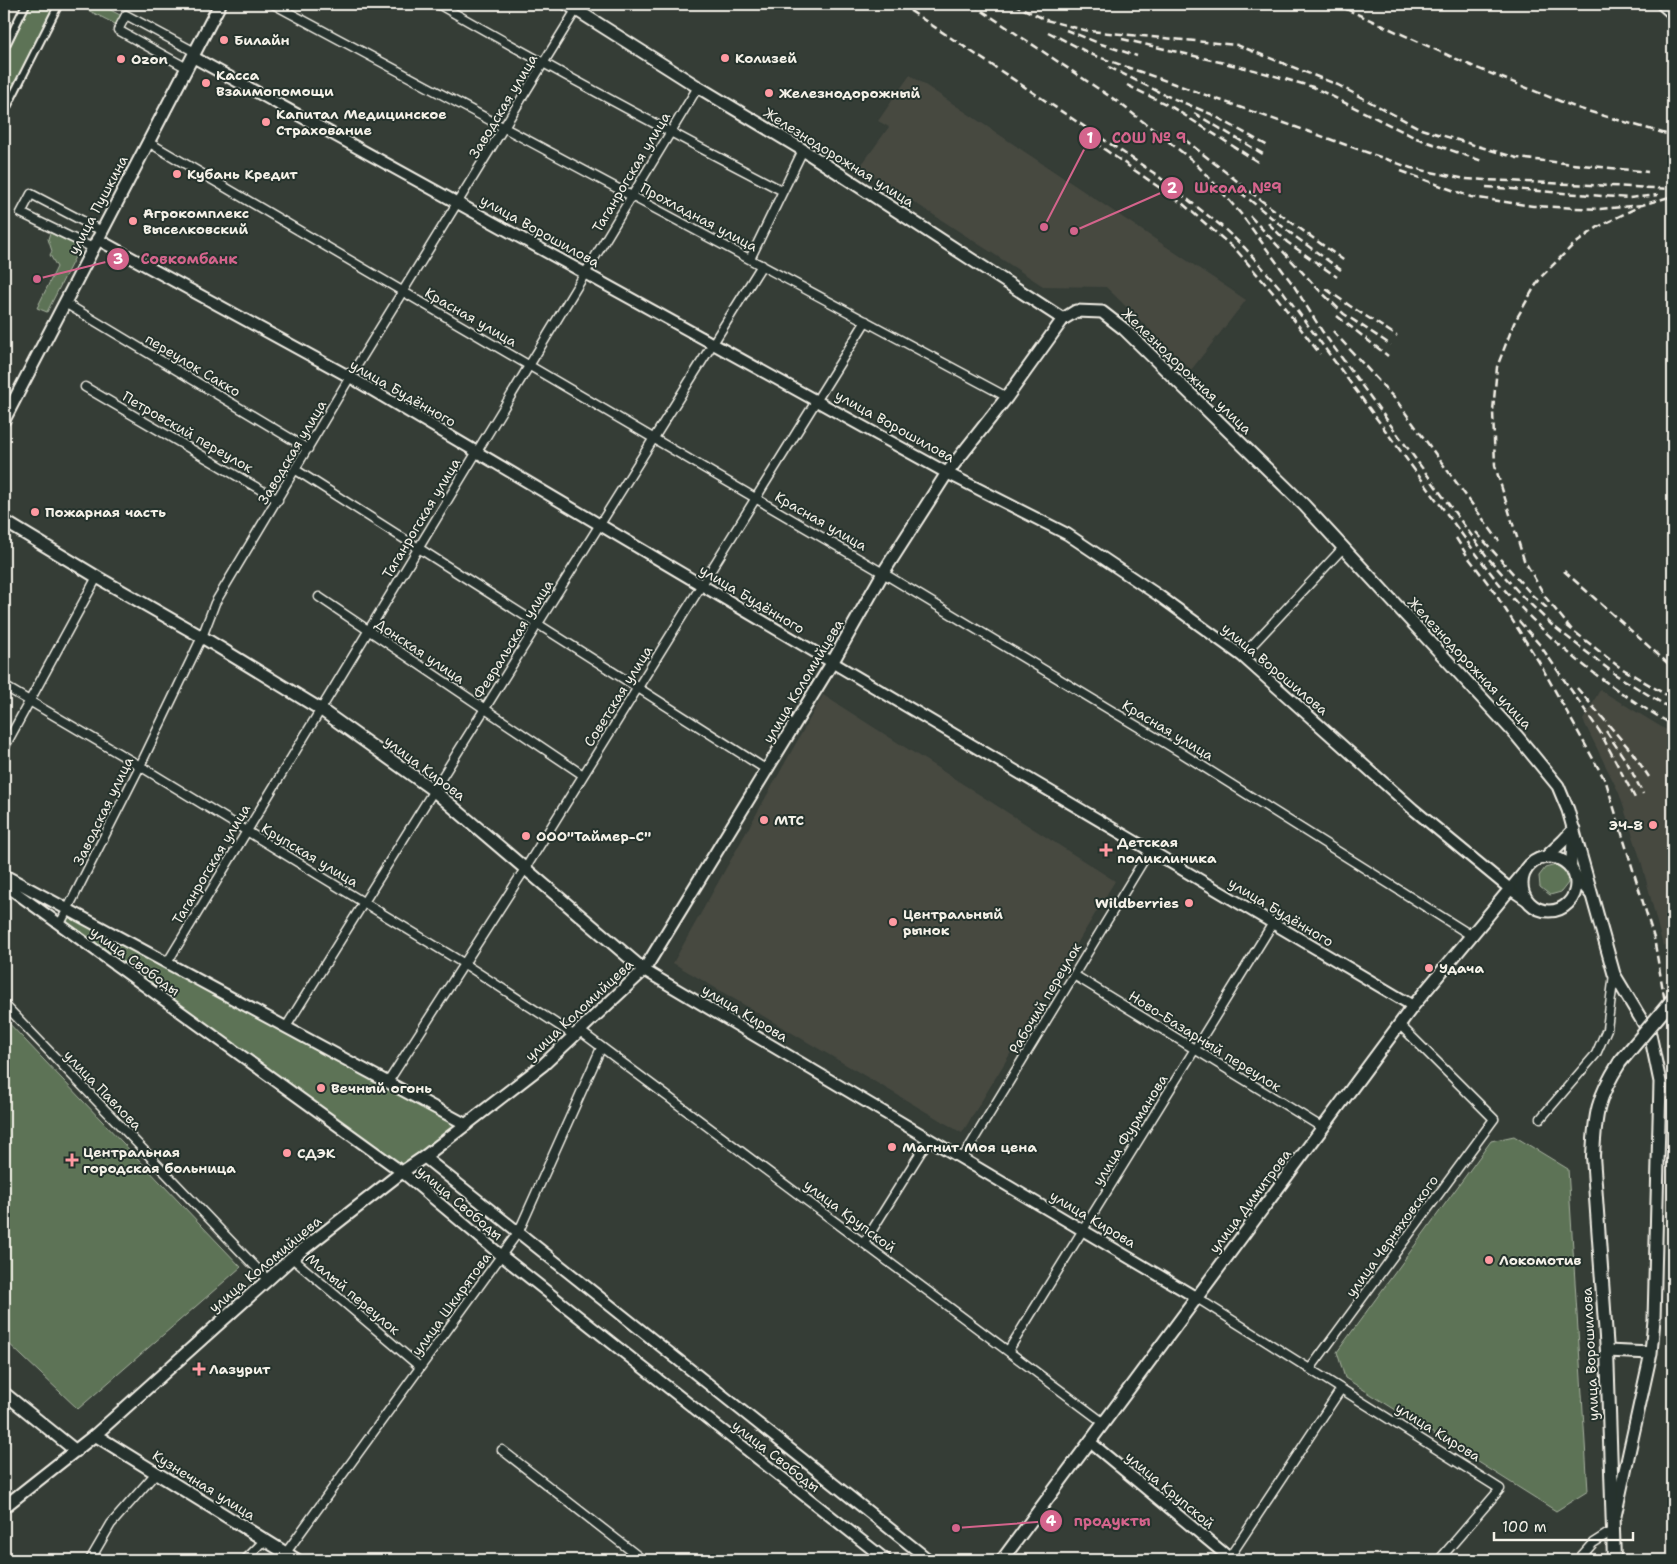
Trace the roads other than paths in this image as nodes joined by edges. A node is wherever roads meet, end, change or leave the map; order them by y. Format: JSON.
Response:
{"nodes":[{"id":1,"x":26,"y":4,"type":"edge"},
{"id":2,"x":58,"y":4,"type":"edge"},
{"id":3,"x":220,"y":4,"type":"edge"},
{"id":4,"x":273,"y":4,"type":"edge"},
{"id":5,"x":438,"y":4,"type":"edge"},
{"id":6,"x":1663,"y":4,"type":"edge"},
{"id":7,"x":571,"y":7,"type":"edge"},
{"id":8,"x":1673,"y":13,"type":"edge"},
{"id":9,"x":4,"y":49,"type":"edge"},
{"id":10,"x":194,"y":54,"type":"junction"},
{"id":11,"x":543,"y":64,"type":"junction"},
{"id":12,"x":187,"y":68,"type":"junction"},
{"id":13,"x":698,"y":87,"type":"junction"},
{"id":14,"x":4,"y":112,"type":"edge"},
{"id":15,"x":504,"y":127,"type":"junction"},
{"id":16,"x":670,"y":133,"type":"junction"},
{"id":17,"x":148,"y":142,"type":"junction"},
{"id":18,"x":804,"y":150,"type":"junction"},
{"id":19,"x":783,"y":191,"type":"junction"},
{"id":20,"x":632,"y":196,"type":"junction"},
{"id":21,"x":458,"y":203,"type":"junction"},
{"id":22,"x":97,"y":239,"type":"junction"},
{"id":23,"x":750,"y":259,"type":"junction"},
{"id":24,"x":762,"y":265,"type":"junction"},
{"id":25,"x":585,"y":272,"type":"junction"},
{"id":26,"x":404,"y":292,"type":"junction"},
{"id":27,"x":65,"y":302,"type":"junction"},
{"id":28,"x":1063,"y":319,"type":"junction"},
{"id":29,"x":866,"y":321,"type":"junction"},
{"id":30,"x":713,"y":343,"type":"junction"},
{"id":31,"x":529,"y":365,"type":"junction"},
{"id":32,"x":350,"y":377,"type":"junction"},
{"id":33,"x":85,"y":387,"type":"dead end"},
{"id":34,"x":1007,"y":397,"type":"junction"},
{"id":35,"x":817,"y":400,"type":"junction"},
{"id":36,"x":4,"y":420,"type":"edge"},
{"id":37,"x":654,"y":438,"type":"junction"},
{"id":38,"x":308,"y":449,"type":"junction"},
{"id":39,"x":476,"y":452,"type":"junction"},
{"id":40,"x":296,"y":470,"type":"junction"},
{"id":41,"x":947,"y":473,"type":"junction"},
{"id":42,"x":756,"y":498,"type":"junction"},
{"id":43,"x":278,"y":500,"type":"junction"},
{"id":44,"x":4,"y":521,"type":"edge"},
{"id":45,"x":599,"y":525,"type":"junction"},
{"id":46,"x":418,"y":548,"type":"junction"},
{"id":47,"x":1343,"y":548,"type":"junction"},
{"id":48,"x":884,"y":573,"type":"junction"},
{"id":49,"x":97,"y":578,"type":"junction"},
{"id":50,"x":701,"y":585,"type":"junction"},
{"id":51,"x":319,"y":597,"type":"dead end"},
{"id":52,"x":538,"y":624,"type":"junction"},
{"id":53,"x":367,"y":630,"type":"junction"},
{"id":54,"x":202,"y":637,"type":"junction"},
{"id":55,"x":1242,"y":656,"type":"junction"},
{"id":56,"x":832,"y":662,"type":"junction"},
{"id":57,"x":4,"y":686,"type":"edge"},
{"id":58,"x":638,"y":688,"type":"junction"},
{"id":59,"x":30,"y":702,"type":"junction"},
{"id":60,"x":320,"y":709,"type":"junction"},
{"id":61,"x":484,"y":709,"type":"junction"},
{"id":62,"x":4,"y":748,"type":"edge"},
{"id":63,"x":140,"y":766,"type":"junction"},
{"id":64,"x":767,"y":770,"type":"junction"},
{"id":65,"x":583,"y":775,"type":"junction"},
{"id":66,"x":433,"y":790,"type":"junction"},
{"id":67,"x":1574,"y":828,"type":"junction"},
{"id":68,"x":246,"y":831,"type":"junction"},
{"id":69,"x":1150,"y":850,"type":"junction"},
{"id":70,"x":1546,"y":857,"type":"junction"},
{"id":71,"x":1529,"y":866,"type":"junction"},
{"id":72,"x":525,"y":869,"type":"junction"},
{"id":73,"x":1573,"y":871,"type":"junction"},
{"id":74,"x":4,"y":875,"type":"edge"},
{"id":75,"x":4,"y":884,"type":"edge"},
{"id":76,"x":1510,"y":890,"type":"junction"},
{"id":77,"x":1592,"y":897,"type":"junction"},
{"id":78,"x":1528,"y":901,"type":"junction"},
{"id":79,"x":363,"y":902,"type":"junction"},
{"id":80,"x":68,"y":910,"type":"junction"},
{"id":81,"x":1273,"y":923,"type":"junction"},
{"id":82,"x":60,"y":924,"type":"junction"},
{"id":83,"x":1472,"y":936,"type":"junction"},
{"id":84,"x":167,"y":963,"type":"junction"},
{"id":85,"x":463,"y":963,"type":"junction"},
{"id":86,"x":644,"y":970,"type":"junction"},
{"id":87,"x":1614,"y":974,"type":"junction"},
{"id":88,"x":1074,"y":975,"type":"junction"},
{"id":89,"x":1673,"y":999,"type":"edge"},
{"id":90,"x":4,"y":1004,"type":"edge"},
{"id":91,"x":1413,"y":1006,"type":"junction"},
{"id":92,"x":1400,"y":1025,"type":"junction"},
{"id":93,"x":286,"y":1027,"type":"junction"},
{"id":94,"x":578,"y":1033,"type":"junction"},
{"id":95,"x":601,"y":1048,"type":"junction"},
{"id":96,"x":1195,"y":1049,"type":"junction"},
{"id":97,"x":388,"y":1082,"type":"junction"},
{"id":98,"x":1541,"y":1118,"type":"dead end"},
{"id":99,"x":467,"y":1124,"type":"junction"},
{"id":100,"x":1323,"y":1128,"type":"junction"},
{"id":101,"x":929,"y":1139,"type":"junction"},
{"id":102,"x":424,"y":1157,"type":"junction"},
{"id":103,"x":962,"y":1159,"type":"junction"},
{"id":104,"x":402,"y":1172,"type":"junction"},
{"id":105,"x":1083,"y":1230,"type":"junction"},
{"id":106,"x":519,"y":1231,"type":"junction"},
{"id":107,"x":864,"y":1243,"type":"junction"},
{"id":108,"x":502,"y":1256,"type":"junction"},
{"id":109,"x":292,"y":1258,"type":"junction"},
{"id":110,"x":267,"y":1279,"type":"junction"},
{"id":111,"x":1197,"y":1298,"type":"junction"},
{"id":112,"x":1008,"y":1351,"type":"junction"},
{"id":113,"x":1607,"y":1351,"type":"junction"},
{"id":114,"x":1651,"y":1353,"type":"junction"},
{"id":115,"x":420,"y":1367,"type":"junction"},
{"id":116,"x":1310,"y":1369,"type":"junction"},
{"id":117,"x":1341,"y":1389,"type":"junction"},
{"id":118,"x":4,"y":1392,"type":"edge"},
{"id":119,"x":1104,"y":1423,"type":"junction"},
{"id":120,"x":95,"y":1436,"type":"junction"},
{"id":121,"x":1090,"y":1442,"type":"junction"},
{"id":122,"x":502,"y":1450,"type":"dead end"},
{"id":123,"x":76,"y":1451,"type":"junction"},
{"id":124,"x":156,"y":1473,"type":"junction"},
{"id":125,"x":4,"y":1507,"type":"edge"},
{"id":126,"x":1612,"y":1531,"type":"junction"},
{"id":127,"x":264,"y":1540,"type":"junction"},
{"id":128,"x":285,"y":1554,"type":"junction"},
{"id":129,"x":1230,"y":1559,"type":"edge"},
{"id":130,"x":90,"y":1560,"type":"edge"},
{"id":131,"x":245,"y":1560,"type":"edge"},
{"id":132,"x":297,"y":1560,"type":"edge"},
{"id":133,"x":643,"y":1560,"type":"edge"},
{"id":134,"x":886,"y":1560,"type":"edge"},
{"id":135,"x":929,"y":1560,"type":"edge"},
{"id":136,"x":1002,"y":1560,"type":"edge"},
{"id":137,"x":1439,"y":1560,"type":"edge"},
{"id":138,"x":1578,"y":1560,"type":"edge"},
{"id":139,"x":1614,"y":1560,"type":"edge"}],
"edges":[{"from":1,"to":9,"type":"street"},
{"from":2,"to":14,"type":"street"},
{"from":3,"to":10,"type":"main road","name":"улица Пушкина"},
{"from":4,"to":15,"type":"street","name":"Прохладная улица"},
{"from":5,"to":11,"type":"street"},
{"from":6,"to":8,"type":"main road"},
{"from":7,"to":11,"type":"street","name":"Заводская улица"},
{"from":7,"to":13,"type":"main road","name":"Железнодорожная улица"},
{"from":10,"to":12,"type":"main road","name":"улица Пушкина"},
{"from":10,"to":12,"type":"street","name":"улица Ворошилова"},
{"from":10,"to":21,"type":"street","name":"улица Ворошилова"},
{"from":11,"to":15,"type":"street","name":"Заводская улица"},
{"from":11,"to":16,"type":"street"},
{"from":12,"to":17,"type":"main road","name":"улица Пушкина"},
{"from":13,"to":16,"type":"street","name":"Таганрогская улица"},
{"from":13,"to":18,"type":"main road","name":"Железнодорожная улица"},
{"from":15,"to":20,"type":"street","name":"Прохладная улица"},
{"from":15,"to":21,"type":"street","name":"Заводская улица"},
{"from":16,"to":19,"type":"street"},
{"from":16,"to":20,"type":"street","name":"Таганрогская улица"},
{"from":17,"to":22,"type":"main road","name":"улица Пушкина"},
{"from":17,"to":26,"type":"street","name":"Красная улица"},
{"from":18,"to":19,"type":"street"},
{"from":18,"to":28,"type":"main road","name":"Железнодорожная улица"},
{"from":19,"to":23,"type":"street"},
{"from":20,"to":23,"type":"street","name":"Прохладная улица"},
{"from":20,"to":25,"type":"street","name":"Таганрогская улица"},
{"from":21,"to":25,"type":"street","name":"улица Ворошилова"},
{"from":21,"to":26,"type":"street","name":"Заводская улица"},
{"from":22,"to":22,"type":"street","name":"улица Будённого"},
{"from":22,"to":27,"type":"main road","name":"улица Пушкина"},
{"from":22,"to":32,"type":"street","name":"улица Будённого"},
{"from":23,"to":24,"type":"street","name":"Прохладная улица"},
{"from":24,"to":29,"type":"street","name":"Прохладная улица"},
{"from":24,"to":30,"type":"street","name":"Февральская улица"},
{"from":25,"to":30,"type":"street","name":"улица Ворошилова"},
{"from":25,"to":31,"type":"street","name":"Таганрогская улица"},
{"from":26,"to":31,"type":"street","name":"Красная улица"},
{"from":26,"to":32,"type":"street","name":"Заводская улица"},
{"from":27,"to":36,"type":"main road","name":"улица Пушкина"},
{"from":27,"to":38,"type":"street","name":"переулок Сакко"},
{"from":28,"to":34,"type":"main road","name":"улица Коломийцева"},
{"from":28,"to":47,"type":"main road","name":"Железнодорожная улица"},
{"from":29,"to":34,"type":"street","name":"Прохладная улица"},
{"from":29,"to":35,"type":"street","name":"Советская улица"},
{"from":30,"to":35,"type":"street","name":"улица Ворошилова"},
{"from":30,"to":37,"type":"street","name":"Февральская улица"},
{"from":31,"to":37,"type":"street","name":"Красная улица"},
{"from":31,"to":39,"type":"street","name":"Таганрогская улица"},
{"from":32,"to":38,"type":"street","name":"Заводская улица"},
{"from":32,"to":39,"type":"street","name":"улица Будённого"},
{"from":33,"to":43,"type":"street","name":"Петровский переулок"},
{"from":34,"to":41,"type":"main road","name":"улица Коломийцева"},
{"from":35,"to":41,"type":"street","name":"улица Ворошилова"},
{"from":35,"to":42,"type":"street","name":"Советская улица"},
{"from":37,"to":42,"type":"street","name":"Красная улица"},
{"from":37,"to":45,"type":"street","name":"Февральская улица"},
{"from":38,"to":40,"type":"street","name":"Заводская улица"},
{"from":39,"to":45,"type":"street","name":"улица Будённого"},
{"from":39,"to":46,"type":"street","name":"Таганрогская улица"},
{"from":40,"to":43,"type":"street","name":"Заводская улица"},
{"from":40,"to":46,"type":"street"},
{"from":41,"to":48,"type":"main road","name":"улица Коломийцева"},
{"from":41,"to":55,"type":"street","name":"улица Ворошилова"},
{"from":42,"to":48,"type":"street","name":"Красная улица"},
{"from":42,"to":50,"type":"street","name":"Советская улица"},
{"from":43,"to":54,"type":"street","name":"Заводская улица"},
{"from":44,"to":49,"type":"main road","name":"улица Кирова"},
{"from":45,"to":50,"type":"street","name":"улица Будённого"},
{"from":45,"to":52,"type":"street","name":"Февральская улица"},
{"from":46,"to":52,"type":"street"},
{"from":46,"to":53,"type":"street","name":"Таганрогская улица"},
{"from":47,"to":55,"type":"street"},
{"from":47,"to":67,"type":"main road","name":"Железнодорожная улица"},
{"from":48,"to":56,"type":"main road","name":"улица Коломийцева"},
{"from":48,"to":83,"type":"street","name":"Красная улица"},
{"from":49,"to":54,"type":"main road","name":"улица Кирова"},
{"from":49,"to":59,"type":"street"},
{"from":50,"to":56,"type":"street","name":"улица Будённого"},
{"from":50,"to":58,"type":"street","name":"Советская улица"},
{"from":51,"to":53,"type":"street","name":"Донская улица"},
{"from":52,"to":58,"type":"street"},
{"from":52,"to":61,"type":"street","name":"Февральская улица"},
{"from":53,"to":60,"type":"street","name":"Таганрогская улица"},
{"from":53,"to":61,"type":"street","name":"Донская улица"},
{"from":54,"to":60,"type":"main road","name":"улица Кирова"},
{"from":54,"to":63,"type":"street","name":"Заводская улица"},
{"from":55,"to":76,"type":"street","name":"улица Ворошилова"},
{"from":56,"to":64,"type":"main road","name":"улица Коломийцева"},
{"from":56,"to":69,"type":"street","name":"улица Будённого"},
{"from":57,"to":59,"type":"street","name":"Крупская улица"},
{"from":58,"to":64,"type":"street"},
{"from":58,"to":65,"type":"street","name":"Советская улица"},
{"from":59,"to":62,"type":"street"},
{"from":59,"to":63,"type":"street","name":"Крупская улица"},
{"from":60,"to":66,"type":"main road","name":"улица Кирова"},
{"from":60,"to":68,"type":"street","name":"Таганрогская улица"},
{"from":61,"to":65,"type":"street","name":"Донская улица"},
{"from":61,"to":66,"type":"street","name":"Февральская улица"},
{"from":63,"to":68,"type":"street","name":"Крупская улица"},
{"from":63,"to":80,"type":"street","name":"Заводская улица"},
{"from":64,"to":86,"type":"main road","name":"улица Коломийцева"},
{"from":65,"to":72,"type":"street","name":"Советская улица"},
{"from":66,"to":72,"type":"main road","name":"улица Кирова"},
{"from":66,"to":79,"type":"street","name":"Февральская улица"},
{"from":67,"to":70,"type":"main road"},
{"from":67,"to":73,"type":"street"},
{"from":67,"to":77,"type":"main road","name":"Железнодорожная улица"},
{"from":68,"to":79,"type":"street","name":"Крупская улица"},
{"from":68,"to":84,"type":"street","name":"Таганрогская улица"},
{"from":69,"to":81,"type":"street","name":"улица Будённого"},
{"from":69,"to":88,"type":"street","name":"Рабочий переулок"},
{"from":70,"to":71,"type":"main road"},
{"from":70,"to":73,"type":"main road"},
{"from":71,"to":76,"type":"street","name":"улица Димитрова"},
{"from":71,"to":78,"type":"main road"},
{"from":72,"to":85,"type":"street","name":"Советская улица"},
{"from":72,"to":86,"type":"main road","name":"улица Кирова"},
{"from":73,"to":77,"type":"street"},
{"from":73,"to":78,"type":"main road"},
{"from":74,"to":80,"type":"street","name":"улица Свободы"},
{"from":75,"to":82,"type":"street","name":"улица Свободы"},
{"from":76,"to":78,"type":"street","name":"улица Ворошилова"},
{"from":76,"to":83,"type":"main road","name":"улица Димитрова"},
{"from":77,"to":87,"type":"main road","name":"Железнодорожная улица"},
{"from":79,"to":85,"type":"street","name":"Крупская улица"},
{"from":79,"to":93,"type":"street","name":"Февральская улица"},
{"from":80,"to":82,"type":"street","name":"Заводская улица"},
{"from":80,"to":84,"type":"street","name":"улица Свободы"},
{"from":81,"to":91,"type":"street","name":"улица Будённого"},
{"from":81,"to":96,"type":"street","name":"улица Фурманова"},
{"from":82,"to":104,"type":"street","name":"улица Свободы"},
{"from":83,"to":91,"type":"main road","name":"улица Димитрова"},
{"from":84,"to":93,"type":"street","name":"улица Свободы"},
{"from":85,"to":94,"type":"street","name":"Крупская улица"},
{"from":85,"to":97,"type":"street","name":"Советская улица"},
{"from":86,"to":94,"type":"main road","name":"улица Коломийцева"},
{"from":86,"to":101,"type":"street","name":"улица Кирова"},
{"from":87,"to":98,"type":"street"},
{"from":87,"to":114,"type":"main road","name":"Железнодорожная улица"},
{"from":88,"to":96,"type":"street","name":"Ново-Базарный переулок"},
{"from":88,"to":103,"type":"street","name":"Рабочий переулок"},
{"from":89,"to":113,"type":"main road","name":"улица Ворошилова","bridge":true},
{"from":90,"to":110,"type":"street","name":"улица Павлова"},
{"from":91,"to":92,"type":"main road","name":"улица Димитрова"},
{"from":92,"to":100,"type":"main road","name":"улица Димитрова"},
{"from":92,"to":116,"type":"street","name":"улица Черняховского"},
{"from":93,"to":97,"type":"street","name":"улица Свободы"},
{"from":94,"to":95,"type":"street","name":"улица Крупской"},
{"from":94,"to":99,"type":"main road","name":"улица Коломийцева"},
{"from":95,"to":106,"type":"street","name":"улица Шкирятова"},
{"from":95,"to":107,"type":"street","name":"улица Крупской"},
{"from":96,"to":100,"type":"street","name":"Ново-Базарный переулок"},
{"from":96,"to":105,"type":"street","name":"улица Фурманова"},
{"from":97,"to":99,"type":"street","name":"улица Свободы"},
{"from":99,"to":102,"type":"main road","name":"улица Коломийцева"},
{"from":100,"to":111,"type":"main road","name":"улица Димитрова"},
{"from":101,"to":103,"type":"street","name":"улица Кирова"},
{"from":101,"to":107,"type":"street"},
{"from":102,"to":104,"type":"main road","name":"улица Коломийцева"},
{"from":102,"to":106,"type":"street","name":"улица Свободы"},
{"from":103,"to":105,"type":"street","name":"улица Кирова"},
{"from":104,"to":108,"type":"street","name":"улица Свободы"},
{"from":104,"to":109,"type":"main road","name":"улица Коломийцева"},
{"from":105,"to":111,"type":"street","name":"улица Кирова"},
{"from":105,"to":112,"type":"street","name":"улица Фурманова"},
{"from":106,"to":108,"type":"street","name":"улица Шкирятова"},
{"from":106,"to":135,"type":"street","name":"улица Свободы"},
{"from":107,"to":112,"type":"street","name":"улица Крупской"},
{"from":108,"to":115,"type":"street","name":"улица Шкирятова"},
{"from":108,"to":134,"type":"street","name":"улица Свободы"},
{"from":109,"to":110,"type":"main road","name":"улица Коломийцева"},
{"from":109,"to":115,"type":"street","name":"Малый переулок"},
{"from":110,"to":120,"type":"main road","name":"улица Коломийцева"},
{"from":111,"to":116,"type":"street","name":"улица Кирова"},
{"from":111,"to":119,"type":"main road","name":"улица Димитрова"},
{"from":112,"to":119,"type":"street","name":"улица Крупской"},
{"from":113,"to":114,"type":"main road"},
{"from":113,"to":126,"type":"main road","name":"улица Ворошилова"},
{"from":114,"to":126,"type":"main road","name":"Железнодорожная улица"},
{"from":115,"to":128,"type":"street","name":"улица Шкирятова"},
{"from":116,"to":117,"type":"street","name":"улица Кирова"},
{"from":117,"to":129,"type":"street"},
{"from":117,"to":137,"type":"street","name":"улица Кирова"},
{"from":118,"to":123,"type":"main road"},
{"from":119,"to":121,"type":"main road","name":"улица Димитрова"},
{"from":120,"to":123,"type":"main road","name":"улица Коломийцева"},
{"from":120,"to":124,"type":"main road","name":"Кузнечная улица"},
{"from":121,"to":129,"type":"street","name":"улица Крупской"},
{"from":121,"to":136,"type":"main road","name":"улица Димитрова"},
{"from":122,"to":133,"type":"street"},
{"from":123,"to":125,"type":"main road","name":"улица Коломийцева"},
{"from":124,"to":127,"type":"main road","name":"Кузнечная улица"},
{"from":124,"to":130,"type":"street"},
{"from":126,"to":138,"type":"street"},
{"from":126,"to":139,"type":"main road","name":"улица Ворошилова"},
{"from":127,"to":128,"type":"main road","name":"Кузнечная улица"},
{"from":127,"to":131,"type":"street"},
{"from":128,"to":132,"type":"main road","name":"Кузнечная улица"}]}
